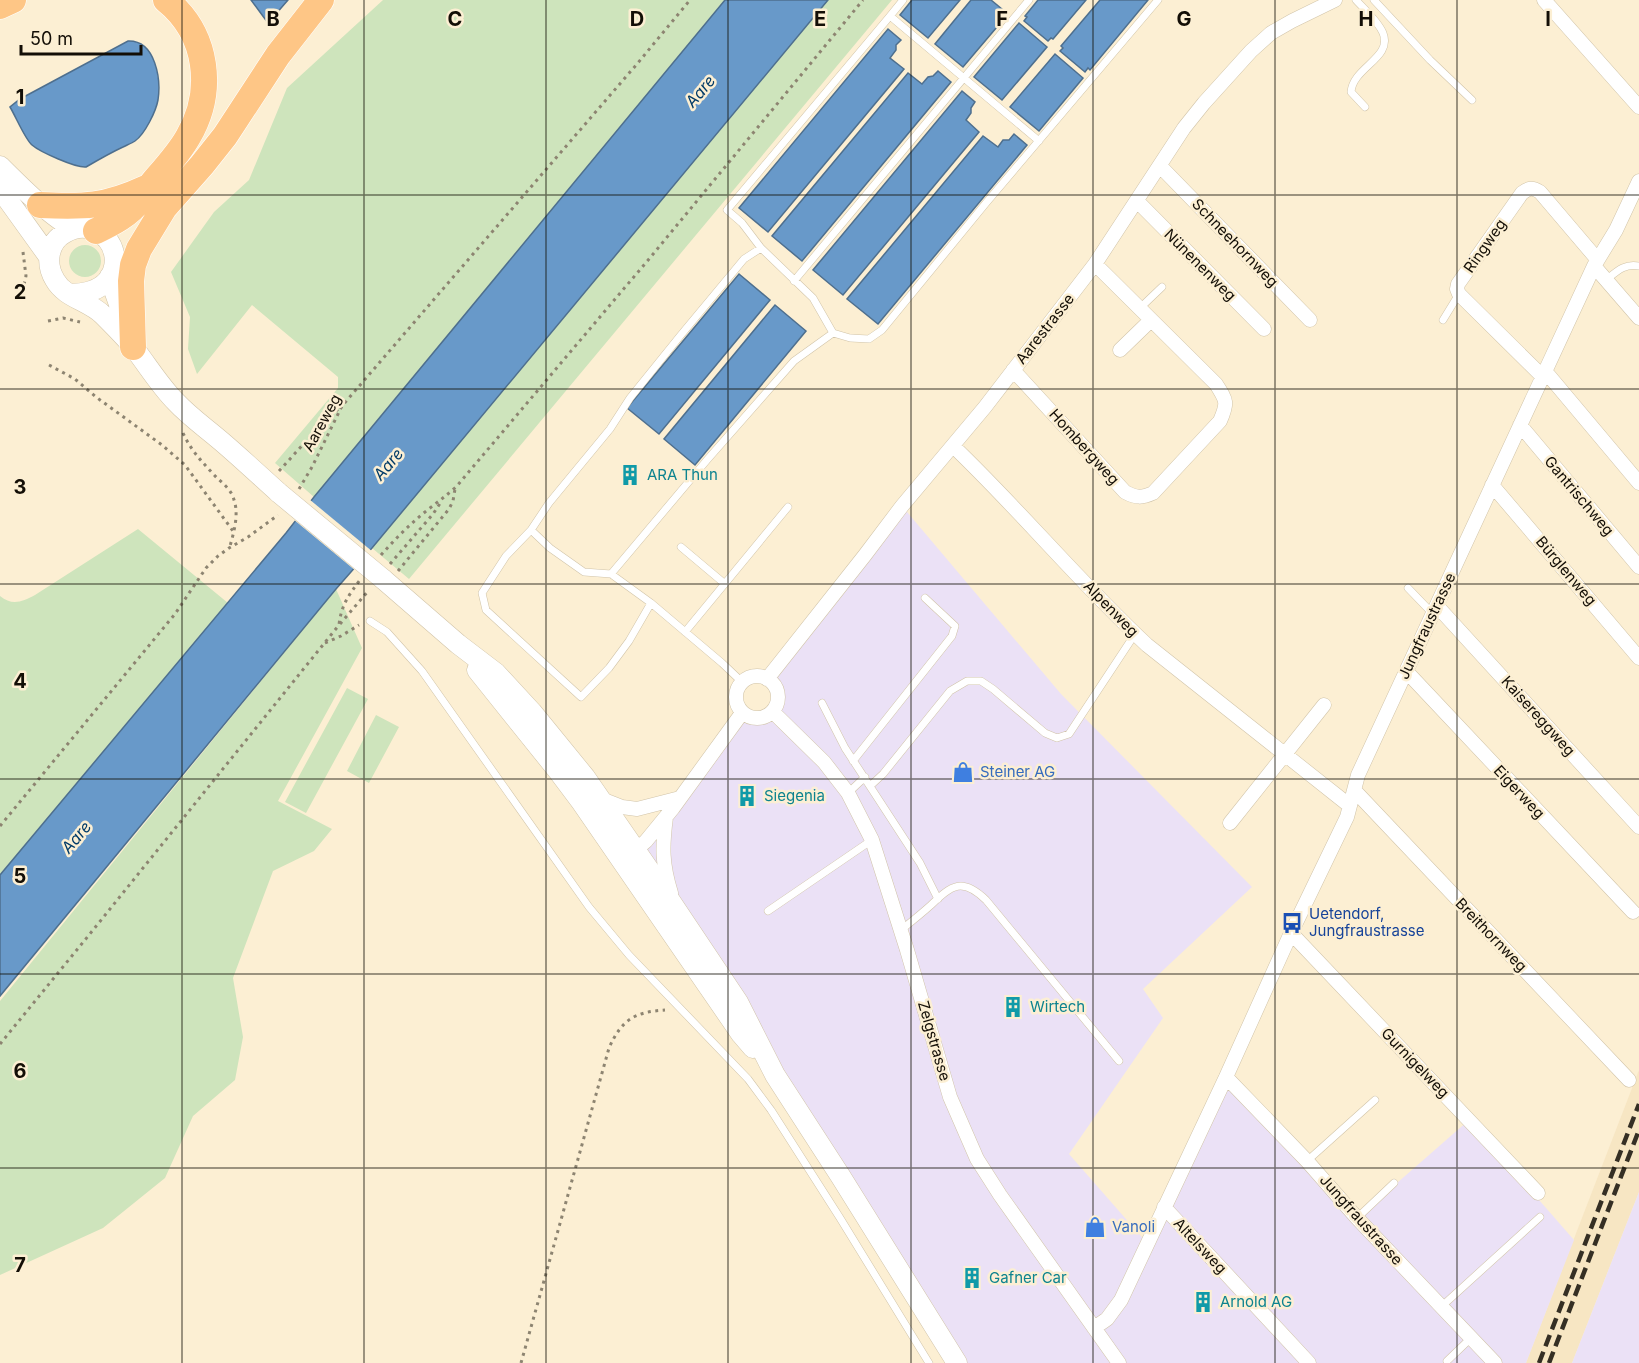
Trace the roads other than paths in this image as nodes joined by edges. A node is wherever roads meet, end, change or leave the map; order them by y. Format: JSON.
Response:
{"nodes":[{"id":1,"x":13,"y":0,"type":"edge"},
{"id":2,"x":166,"y":0,"type":"edge"},
{"id":3,"x":321,"y":0,"type":"edge"},
{"id":4,"x":903,"y":0,"type":"edge"},
{"id":5,"x":1029,"y":0,"type":"edge"},
{"id":6,"x":1158,"y":0,"type":"edge"},
{"id":7,"x":1335,"y":0,"type":"edge"},
{"id":8,"x":1356,"y":0,"type":"edge"},
{"id":9,"x":1374,"y":0,"type":"edge"},
{"id":10,"x":1544,"y":0,"type":"edge"},
{"id":11,"x":0,"y":6,"type":"edge"},
{"id":12,"x":890,"y":16,"type":"junction"},
{"id":13,"x":964,"y":78,"type":"junction"},
{"id":14,"x":1472,"y":100,"type":"dead end"},
{"id":15,"x":1365,"y":107,"type":"dead end"},
{"id":16,"x":1639,"y":107,"type":"edge"},
{"id":17,"x":1039,"y":141,"type":"junction"},
{"id":18,"x":0,"y":166,"type":"edge"},
{"id":19,"x":1160,"y":166,"type":"junction"},
{"id":20,"x":1639,"y":180,"type":"edge"},
{"id":21,"x":0,"y":185,"type":"edge"},
{"id":22,"x":149,"y":186,"type":"junction"},
{"id":23,"x":1137,"y":201,"type":"junction"},
{"id":24,"x":40,"y":205,"type":"junction"},
{"id":25,"x":164,"y":208,"type":"junction"},
{"id":26,"x":84,"y":230,"type":"junction"},
{"id":27,"x":761,"y":248,"type":"junction"},
{"id":28,"x":49,"y":257,"type":"junction"},
{"id":29,"x":1596,"y":263,"type":"junction"},
{"id":30,"x":1095,"y":264,"type":"junction"},
{"id":31,"x":1639,"y":266,"type":"edge"},
{"id":32,"x":113,"y":267,"type":"junction"},
{"id":33,"x":1606,"y":280,"type":"junction"},
{"id":34,"x":794,"y":281,"type":"junction"},
{"id":35,"x":1162,"y":287,"type":"dead end"},
{"id":36,"x":69,"y":294,"type":"junction"},
{"id":37,"x":1459,"y":294,"type":"junction"},
{"id":38,"x":1140,"y":308,"type":"junction"},
{"id":39,"x":1639,"y":318,"type":"edge"},
{"id":40,"x":1151,"y":320,"type":"junction"},
{"id":41,"x":1310,"y":320,"type":"dead end"},
{"id":42,"x":1443,"y":320,"type":"dead end"},
{"id":43,"x":1264,"y":329,"type":"dead end"},
{"id":44,"x":833,"y":333,"type":"junction"},
{"id":45,"x":133,"y":346,"type":"junction"},
{"id":46,"x":1120,"y":350,"type":"dead end"},
{"id":47,"x":1013,"y":370,"type":"junction"},
{"id":48,"x":1544,"y":374,"type":"junction"},
{"id":49,"x":1520,"y":425,"type":"junction"},
{"id":50,"x":953,"y":447,"type":"junction"},
{"id":51,"x":1639,"y":483,"type":"edge"},
{"id":52,"x":1492,"y":485,"type":"junction"},
{"id":53,"x":788,"y":507,"type":"dead end"},
{"id":54,"x":531,"y":530,"type":"junction"},
{"id":55,"x":681,"y":547,"type":"dead end"},
{"id":56,"x":1639,"y":567,"type":"edge"},
{"id":57,"x":611,"y":574,"type":"junction"},
{"id":58,"x":725,"y":584,"type":"junction"},
{"id":59,"x":1408,"y":588,"type":"dead end"},
{"id":60,"x":926,"y":598,"type":"dead end"},
{"id":61,"x":651,"y":603,"type":"junction"},
{"id":62,"x":1435,"y":610,"type":"junction"},
{"id":63,"x":370,"y":621,"type":"road end"},
{"id":64,"x":685,"y":633,"type":"junction"},
{"id":65,"x":1135,"y":634,"type":"junction"},
{"id":66,"x":458,"y":644,"type":"junction"},
{"id":67,"x":1639,"y":658,"type":"edge"},
{"id":68,"x":1406,"y":671,"type":"junction"},
{"id":69,"x":767,"y":679,"type":"junction"},
{"id":70,"x":742,"y":682,"type":"junction"},
{"id":71,"x":822,"y":703,"type":"dead end"},
{"id":72,"x":1324,"y":705,"type":"dead end"},
{"id":73,"x":773,"y":712,"type":"junction"},
{"id":74,"x":742,"y":713,"type":"junction"},
{"id":75,"x":1284,"y":754,"type":"junction"},
{"id":76,"x":853,"y":760,"type":"junction"},
{"id":77,"x":865,"y":777,"type":"junction"},
{"id":78,"x":870,"y":786,"type":"junction"},
{"id":79,"x":1354,"y":790,"type":"junction"},
{"id":80,"x":848,"y":793,"type":"junction"},
{"id":81,"x":599,"y":798,"type":"junction"},
{"id":82,"x":680,"y":798,"type":"junction"},
{"id":83,"x":1350,"y":806,"type":"junction"},
{"id":84,"x":666,"y":817,"type":"junction"},
{"id":85,"x":1230,"y":823,"type":"dead end"},
{"id":86,"x":1639,"y":827,"type":"edge"},
{"id":87,"x":872,"y":840,"type":"junction"},
{"id":88,"x":629,"y":856,"type":"junction"},
{"id":89,"x":938,"y":899,"type":"junction"},
{"id":90,"x":676,"y":909,"type":"junction"},
{"id":91,"x":768,"y":911,"type":"dead end"},
{"id":92,"x":1633,"y":912,"type":"dead end"},
{"id":93,"x":901,"y":930,"type":"junction"},
{"id":94,"x":1291,"y":933,"type":"junction"},
{"id":95,"x":1119,"y":1061,"type":"dead end"},
{"id":96,"x":775,"y":1075,"type":"junction"},
{"id":97,"x":1226,"y":1077,"type":"junction"},
{"id":98,"x":1629,"y":1080,"type":"dead end"},
{"id":99,"x":1375,"y":1100,"type":"dead end"},
{"id":100,"x":1307,"y":1161,"type":"junction"},
{"id":101,"x":1394,"y":1183,"type":"dead end"},
{"id":102,"x":1538,"y":1193,"type":"dead end"},
{"id":103,"x":1164,"y":1208,"type":"junction"},
{"id":104,"x":1540,"y":1217,"type":"dead end"},
{"id":105,"x":1357,"y":1218,"type":"junction"},
{"id":106,"x":1441,"y":1307,"type":"junction"},
{"id":107,"x":1094,"y":1328,"type":"junction"},
{"id":108,"x":1472,"y":1338,"type":"junction"},
{"id":109,"x":1447,"y":1361,"type":"dead end"},
{"id":110,"x":929,"y":1363,"type":"edge"},
{"id":111,"x":957,"y":1363,"type":"edge"},
{"id":112,"x":1119,"y":1363,"type":"edge"},
{"id":113,"x":1309,"y":1363,"type":"edge"},
{"id":114,"x":1495,"y":1363,"type":"edge"}],
"edges":[{"from":1,"to":11,"type":"highway"},
{"from":2,"to":22,"type":"highway"},
{"from":3,"to":25,"type":"highway"},
{"from":4,"to":12,"type":"lane"},
{"from":5,"to":13,"type":"lane"},
{"from":6,"to":17,"type":"lane"},
{"from":7,"to":19,"type":"street","name":"Aarestrasse"},
{"from":8,"to":15,"type":"lane"},
{"from":9,"to":14,"type":"lane"},
{"from":10,"to":16,"type":"street"},
{"from":12,"to":13,"type":"lane"},
{"from":12,"to":27,"type":"lane"},
{"from":13,"to":17,"type":"lane"},
{"from":13,"to":34,"type":"lane"},
{"from":17,"to":44,"type":"lane"},
{"from":18,"to":24,"type":"main road"},
{"from":19,"to":23,"type":"street","name":"Aarestrasse"},
{"from":19,"to":41,"type":"street","name":"Schneehornweg"},
{"from":20,"to":29,"type":"street","name":"Jungfraustrasse"},
{"from":21,"to":28,"type":"main road"},
{"from":22,"to":24,"type":"highway"},
{"from":22,"to":26,"type":"highway"},
{"from":23,"to":30,"type":"street","name":"Aarestrasse"},
{"from":23,"to":43,"type":"street","name":"Nünenenweg"},
{"from":24,"to":26,"type":"main road"},
{"from":25,"to":32,"type":"highway"},
{"from":25,"to":45,"type":"highway"},
{"from":26,"to":28,"type":"main road"},
{"from":26,"to":32,"type":"main road"},
{"from":27,"to":34,"type":"lane"},
{"from":27,"to":54,"type":"lane"},
{"from":28,"to":36,"type":"main road"},
{"from":29,"to":33,"type":"street"},
{"from":29,"to":37,"type":"street","name":"Ringweg"},
{"from":29,"to":48,"type":"street","name":"Jungfraustrasse"},
{"from":30,"to":38,"type":"street","name":"Hombergweg"},
{"from":30,"to":47,"type":"street","name":"Aarestrasse"},
{"from":31,"to":33,"type":"lane"},
{"from":32,"to":36,"type":"main road"},
{"from":32,"to":45,"type":"main road"},
{"from":33,"to":39,"type":"street"},
{"from":34,"to":44,"type":"lane"},
{"from":35,"to":38,"type":"lane"},
{"from":36,"to":45,"type":"main road"},
{"from":37,"to":42,"type":"lane"},
{"from":37,"to":48,"type":"street"},
{"from":38,"to":40,"type":"street","name":"Hombergweg"},
{"from":40,"to":46,"type":"street"},
{"from":40,"to":47,"type":"street","name":"Hombergweg"},
{"from":44,"to":57,"type":"lane"},
{"from":45,"to":66,"type":"main road","bridge":true},
{"from":47,"to":50,"type":"street","name":"Aarestrasse"},
{"from":48,"to":49,"type":"street","name":"Jungfraustrasse"},
{"from":48,"to":51,"type":"street"},
{"from":49,"to":52,"type":"street","name":"Jungfraustrasse"},
{"from":49,"to":56,"type":"street","name":"Gantrischweg"},
{"from":50,"to":65,"type":"street","name":"Alpenweg"},
{"from":50,"to":69,"type":"street","name":"Aarestrasse"},
{"from":52,"to":62,"type":"street","name":"Jungfraustrasse"},
{"from":52,"to":67,"type":"street","name":"Bürglenweg"},
{"from":53,"to":58,"type":"lane"},
{"from":54,"to":57,"type":"lane"},
{"from":54,"to":61,"type":"lane"},
{"from":55,"to":58,"type":"lane"},
{"from":57,"to":61,"type":"lane"},
{"from":58,"to":64,"type":"lane"},
{"from":59,"to":62,"type":"lane"},
{"from":60,"to":76,"type":"lane"},
{"from":61,"to":64,"type":"lane"},
{"from":62,"to":68,"type":"street","name":"Jungfraustrasse"},
{"from":62,"to":86,"type":"street","name":"Kaisereggweg"},
{"from":63,"to":110,"type":"lane"},
{"from":64,"to":70,"type":"lane"},
{"from":65,"to":75,"type":"street","name":"Alpenweg"},
{"from":65,"to":78,"type":"lane"},
{"from":66,"to":81,"type":"main road"},
{"from":66,"to":88,"type":"main road"},
{"from":68,"to":79,"type":"street","name":"Jungfraustrasse"},
{"from":68,"to":92,"type":"street","name":"Eigerweg"},
{"from":69,"to":70,"type":"street"},
{"from":69,"to":73,"type":"street"},
{"from":70,"to":74,"type":"street"},
{"from":71,"to":76,"type":"lane"},
{"from":72,"to":75,"type":"street"},
{"from":73,"to":74,"type":"street"},
{"from":73,"to":80,"type":"street","name":"Zelgstrasse"},
{"from":74,"to":82,"type":"street"},
{"from":75,"to":83,"type":"street","name":"Alpenweg"},
{"from":75,"to":85,"type":"street"},
{"from":76,"to":77,"type":"lane"},
{"from":77,"to":78,"type":"lane"},
{"from":77,"to":80,"type":"lane"},
{"from":78,"to":89,"type":"lane"},
{"from":79,"to":83,"type":"street","name":"Jungfraustrasse"},
{"from":79,"to":98,"type":"street","name":"Breithornweg"},
{"from":80,"to":87,"type":"street","name":"Zelgstrasse"},
{"from":81,"to":82,"type":"street"},
{"from":81,"to":88,"type":"main road"},
{"from":82,"to":84,"type":"street"},
{"from":83,"to":94,"type":"street","name":"Jungfraustrasse"},
{"from":84,"to":88,"type":"street"},
{"from":84,"to":90,"type":"street"},
{"from":87,"to":91,"type":"lane"},
{"from":87,"to":93,"type":"street","name":"Zelgstrasse"},
{"from":88,"to":90,"type":"main road"},
{"from":88,"to":96,"type":"main road"},
{"from":89,"to":93,"type":"lane"},
{"from":89,"to":95,"type":"lane"},
{"from":90,"to":96,"type":"main road"},
{"from":93,"to":107,"type":"street","name":"Zelgstrasse"},
{"from":94,"to":97,"type":"street","name":"Jungfraustrasse"},
{"from":94,"to":102,"type":"street","name":"Gurnigelweg"},
{"from":96,"to":111,"type":"main road"},
{"from":97,"to":100,"type":"street","name":"Jungfraustrasse"},
{"from":97,"to":103,"type":"street","name":"Jungfraustrasse"},
{"from":99,"to":100,"type":"lane"},
{"from":100,"to":105,"type":"street","name":"Jungfraustrasse"},
{"from":101,"to":105,"type":"lane"},
{"from":103,"to":107,"type":"street","name":"Jungfraustrasse"},
{"from":103,"to":113,"type":"street","name":"Altelsweg"},
{"from":104,"to":106,"type":"lane"},
{"from":105,"to":106,"type":"street","name":"Jungfraustrasse"},
{"from":106,"to":108,"type":"street","name":"Jungfraustrasse"},
{"from":107,"to":112,"type":"street","name":"Zelgstrasse"},
{"from":108,"to":109,"type":"lane"},
{"from":108,"to":114,"type":"street","name":"Jungfraustrasse"}]}
